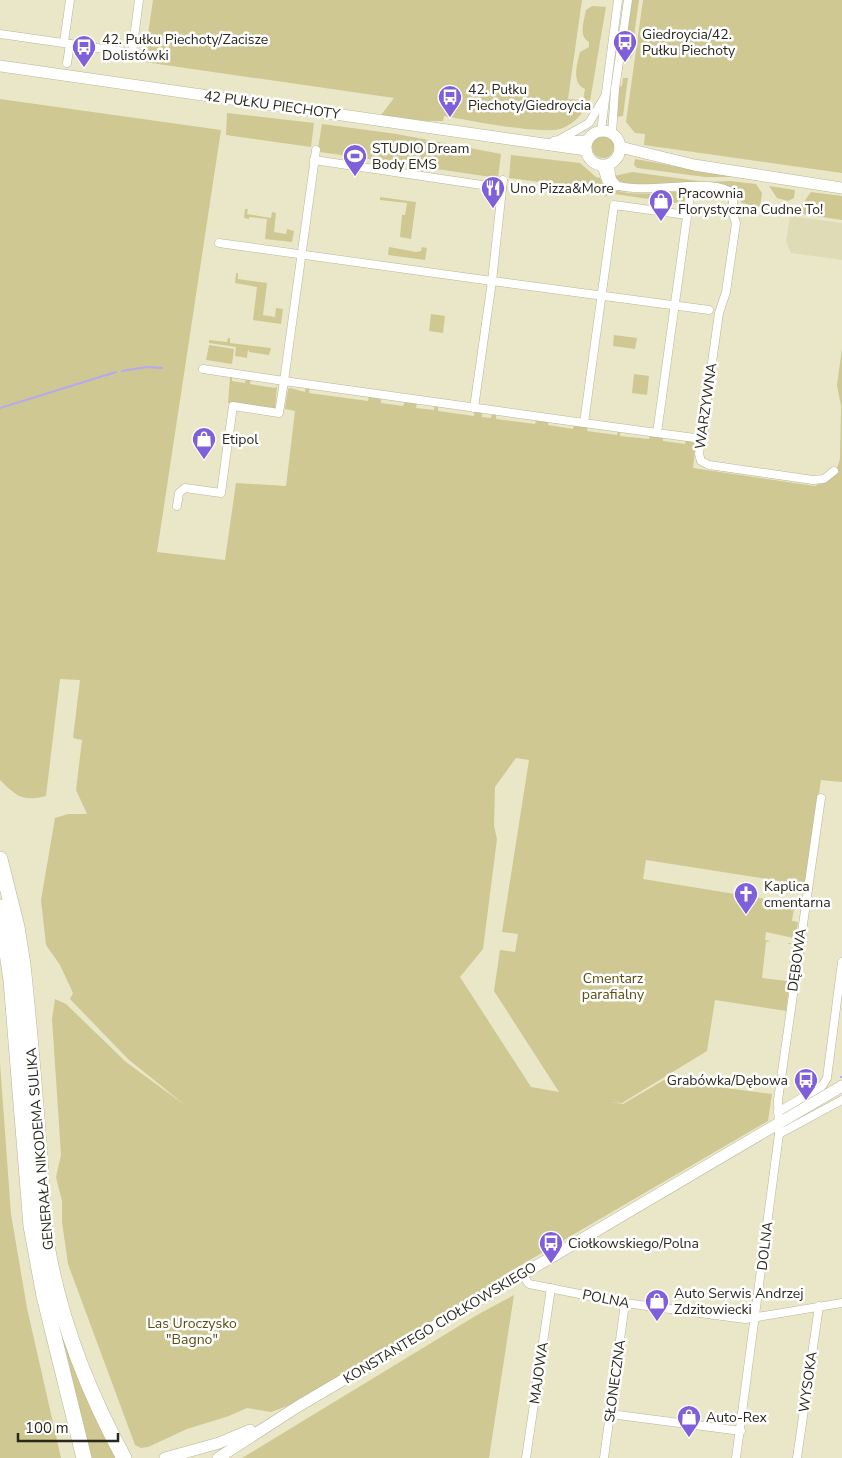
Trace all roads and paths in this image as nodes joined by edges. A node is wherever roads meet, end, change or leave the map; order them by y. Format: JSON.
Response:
{"nodes":[{"id":1,"x":70,"y":0,"type":"edge"},
{"id":2,"x":138,"y":0,"type":"edge"},
{"id":3,"x":618,"y":0,"type":"edge"},
{"id":4,"x":628,"y":0,"type":"edge"},
{"id":5,"x":0,"y":34,"type":"edge"},
{"id":6,"x":67,"y":43,"type":"junction"},
{"id":7,"x":68,"y":63,"type":"dead end"},
{"id":8,"x":0,"y":66,"type":"edge"},
{"id":9,"x":606,"y":91,"type":"junction"},
{"id":10,"x":606,"y":132,"type":"junction"},
{"id":11,"x":549,"y":142,"type":"junction"},
{"id":12,"x":586,"y":146,"type":"junction"},
{"id":13,"x":316,"y":150,"type":"dead end"},
{"id":14,"x":619,"y":151,"type":"junction"},
{"id":15,"x":314,"y":160,"type":"junction"},
{"id":16,"x":605,"y":164,"type":"junction"},
{"id":17,"x":842,"y":188,"type":"edge"},
{"id":18,"x":689,"y":202,"type":"dead end"},
{"id":19,"x":687,"y":215,"type":"junction"},
{"id":20,"x":219,"y":243,"type":"dead end"},
{"id":21,"x":301,"y":255,"type":"junction"},
{"id":22,"x":492,"y":281,"type":"junction"},
{"id":23,"x":602,"y":296,"type":"junction"},
{"id":24,"x":674,"y":305,"type":"junction"},
{"id":25,"x":709,"y":310,"type":"dead end"},
{"id":26,"x":202,"y":369,"type":"dead end"},
{"id":27,"x":284,"y":381,"type":"junction"},
{"id":28,"x":474,"y":408,"type":"junction"},
{"id":29,"x":584,"y":423,"type":"junction"},
{"id":30,"x":657,"y":433,"type":"junction"},
{"id":31,"x":695,"y":438,"type":"dead end"},
{"id":32,"x":834,"y":471,"type":"dead end"},
{"id":33,"x":177,"y":506,"type":"dead end"},
{"id":34,"x":821,"y":798,"type":"dead end"},
{"id":35,"x":0,"y":859,"type":"edge"},
{"id":36,"x":1,"y":912,"type":"edge"},
{"id":37,"x":17,"y":927,"type":"junction"},
{"id":38,"x":842,"y":962,"type":"edge"},
{"id":39,"x":842,"y":1086,"type":"edge"},
{"id":40,"x":842,"y":1100,"type":"edge"},
{"id":41,"x":779,"y":1123,"type":"junction"},
{"id":42,"x":522,"y":1274,"type":"junction"},
{"id":43,"x":551,"y":1288,"type":"junction"},
{"id":44,"x":842,"y":1302,"type":"edge"},
{"id":45,"x":625,"y":1303,"type":"junction"},
{"id":46,"x":819,"y":1306,"type":"junction"},
{"id":47,"x":755,"y":1318,"type":"junction"},
{"id":48,"x":297,"y":1407,"type":"junction"},
{"id":49,"x":610,"y":1414,"type":"junction"},
{"id":50,"x":741,"y":1432,"type":"junction"},
{"id":51,"x":84,"y":1458,"type":"edge"},
{"id":52,"x":124,"y":1458,"type":"edge"},
{"id":53,"x":165,"y":1458,"type":"edge"},
{"id":54,"x":218,"y":1458,"type":"edge"},
{"id":55,"x":526,"y":1458,"type":"edge"},
{"id":56,"x":604,"y":1458,"type":"edge"},
{"id":57,"x":736,"y":1458,"type":"edge"},
{"id":58,"x":798,"y":1458,"type":"edge"}],
"edges":[{"from":1,"to":6,"type":"street"},
{"from":2,"to":6,"type":"street"},
{"from":3,"to":9,"type":"street"},
{"from":4,"to":10,"type":"street"},
{"from":5,"to":6,"type":"street"},
{"from":6,"to":7,"type":"street"},
{"from":8,"to":11,"type":"street","name":"42 PUŁKU PIECHOTY"},
{"from":9,"to":10,"type":"street"},
{"from":9,"to":11,"type":"street"},
{"from":10,"to":12,"type":"street"},
{"from":10,"to":14,"type":"street"},
{"from":11,"to":12,"type":"street","name":"42 PUŁKU PIECHOTY"},
{"from":12,"to":16,"type":"street"},
{"from":13,"to":15,"type":"street"},
{"from":14,"to":16,"type":"street"},
{"from":14,"to":17,"type":"street"},
{"from":15,"to":21,"type":"street"},
{"from":15,"to":22,"type":"street"},
{"from":16,"to":32,"type":"street","name":"WARZYWNA"},
{"from":18,"to":19,"type":"street"},
{"from":19,"to":23,"type":"street"},
{"from":19,"to":24,"type":"street"},
{"from":20,"to":21,"type":"street"},
{"from":21,"to":22,"type":"street"},
{"from":21,"to":27,"type":"street"},
{"from":22,"to":23,"type":"street"},
{"from":22,"to":28,"type":"street"},
{"from":23,"to":24,"type":"street"},
{"from":23,"to":29,"type":"street"},
{"from":24,"to":25,"type":"street"},
{"from":24,"to":30,"type":"street"},
{"from":26,"to":27,"type":"street"},
{"from":27,"to":28,"type":"street"},
{"from":27,"to":33,"type":"street"},
{"from":28,"to":29,"type":"street"},
{"from":29,"to":30,"type":"street"},
{"from":30,"to":31,"type":"street"},
{"from":34,"to":41,"type":"street","name":"DĘBOWA"},
{"from":35,"to":37,"type":"highway","name":"GENERAŁA NIKODEMA SULIKA"},
{"from":36,"to":37,"type":"highway"},
{"from":36,"to":51,"type":"highway","name":"GENERAŁA NIKODEMA SULIKA"},
{"from":37,"to":52,"type":"highway","name":"GENERAŁA NIKODEMA SULIKA"},
{"from":38,"to":41,"type":"street"},
{"from":39,"to":41,"type":"street","name":"KONSTANTEGO CIOŁKOWSKIEGO"},
{"from":40,"to":41,"type":"street"},
{"from":41,"to":42,"type":"street","name":"KONSTANTEGO CIOŁKOWSKIEGO"},
{"from":41,"to":47,"type":"street","name":"DOLNA"},
{"from":42,"to":43,"type":"street","name":"POLNA"},
{"from":42,"to":48,"type":"street","name":"KONSTANTEGO CIOŁKOWSKIEGO"},
{"from":43,"to":45,"type":"street","name":"POLNA"},
{"from":43,"to":55,"type":"street","name":"MAJOWA"},
{"from":44,"to":46,"type":"street","name":"POLNA"},
{"from":45,"to":47,"type":"street","name":"POLNA"},
{"from":45,"to":49,"type":"street","name":"SŁONECZNA"},
{"from":46,"to":47,"type":"street","name":"POLNA"},
{"from":46,"to":58,"type":"street","name":"WYSOKA"},
{"from":47,"to":50,"type":"street","name":"DOLNA"},
{"from":48,"to":53,"type":"street","name":"KONSTANTEGO CIOŁKOWSKIEGO"},
{"from":48,"to":54,"type":"street","name":"KONSTANTEGO CIOŁKOWSKIEGO"},
{"from":49,"to":50,"type":"street"},
{"from":49,"to":56,"type":"street","name":"SŁONECZNA"},
{"from":50,"to":57,"type":"street","name":"DOLNA"}]}
